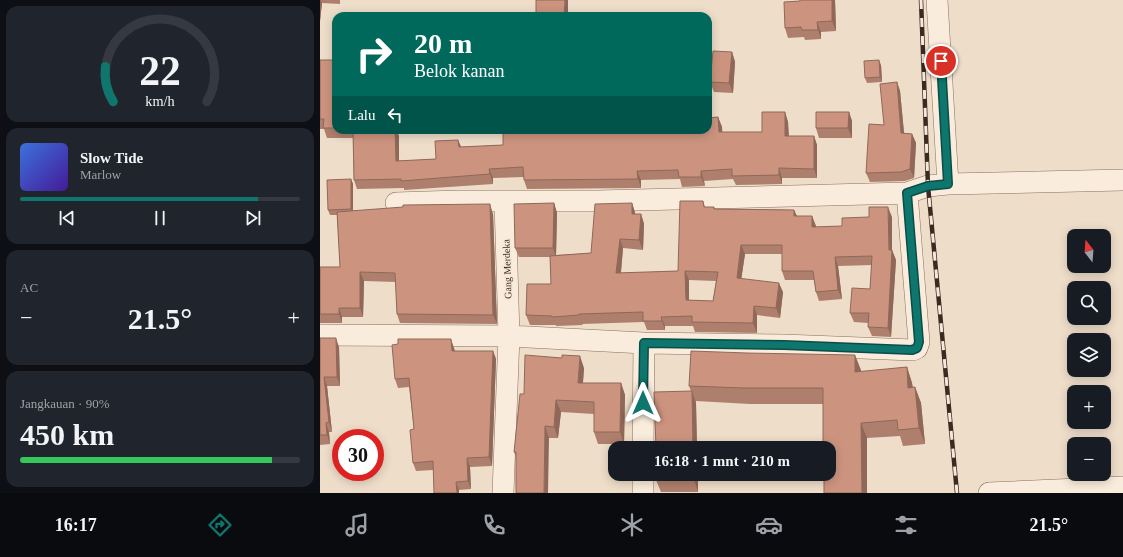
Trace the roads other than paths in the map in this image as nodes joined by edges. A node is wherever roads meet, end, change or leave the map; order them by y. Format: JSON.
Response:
{"nodes":[{"id":1,"x":937,"y":0,"type":"edge"},
{"id":2,"x":1123,"y":180,"type":"edge"},
{"id":3,"x":948,"y":184,"type":"junction"},
{"id":4,"x":907,"y":193,"type":"junction"},
{"id":5,"x":505,"y":201,"type":"junction"},
{"id":6,"x":396,"y":203,"type":"dead end"},
{"id":7,"x":320,"y":335,"type":"edge"},
{"id":8,"x":509,"y":336,"type":"junction"},
{"id":9,"x":644,"y":343,"type":"junction"},
{"id":10,"x":643,"y":441,"type":"edge"},
{"id":11,"x":643,"y":481,"type":"edge"},
{"id":12,"x":1123,"y":487,"type":"edge"},
{"id":13,"x":1028,"y":492,"type":"edge"},
{"id":14,"x":503,"y":493,"type":"edge"},
{"id":15,"x":643,"y":493,"type":"edge"},
{"id":16,"x":989,"y":493,"type":"edge"}],
"edges":[{"from":1,"to":3,"type":"street"},
{"from":2,"to":3,"type":"street"},
{"from":3,"to":4,"type":"street"},
{"from":4,"to":5,"type":"street"},
{"from":4,"to":9,"type":"street"},
{"from":5,"to":6,"type":"street"},
{"from":5,"to":8,"type":"street","name":"Gang Merdeka"},
{"from":7,"to":8,"type":"street"},
{"from":8,"to":9,"type":"street"},
{"from":8,"to":14,"type":"street","name":"Gang Merdeka"},
{"from":9,"to":10,"type":"street"},
{"from":11,"to":15,"type":"street"},
{"from":12,"to":13,"type":"street"},
{"from":13,"to":16,"type":"street"}]}
